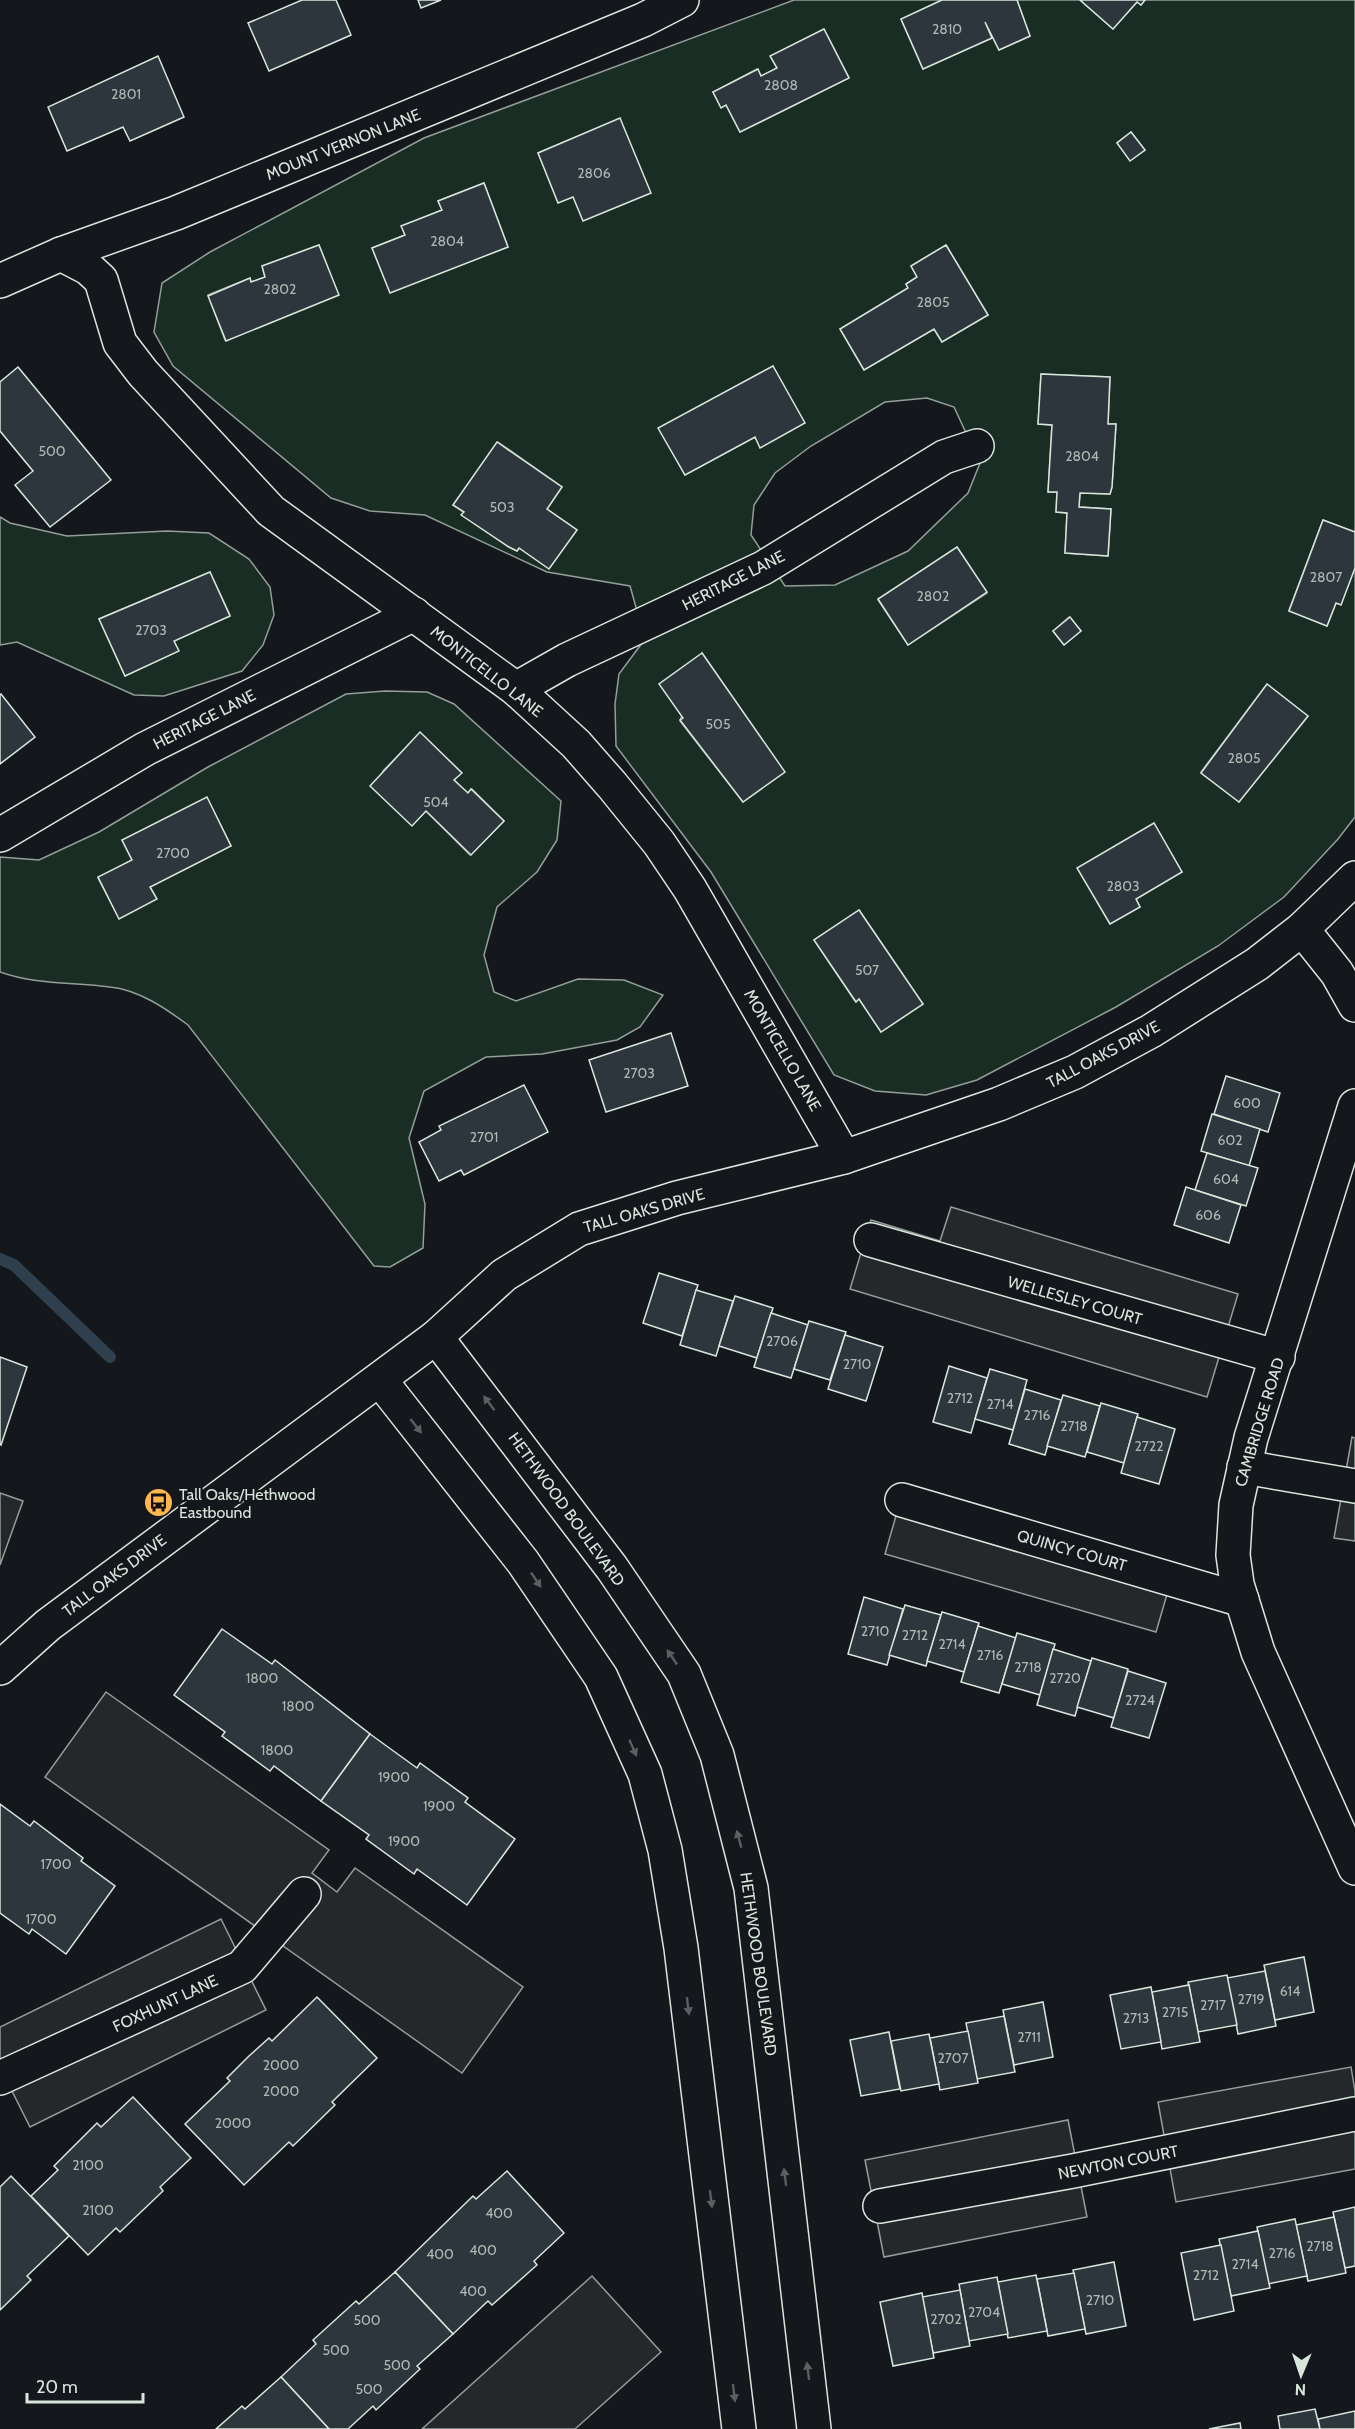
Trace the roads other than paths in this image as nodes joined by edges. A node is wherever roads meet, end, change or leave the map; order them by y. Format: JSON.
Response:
{"nodes":[{"id":1,"x":682,"y":0,"type":"edge"},
{"id":2,"x":61,"y":254,"type":"junction"},
{"id":3,"x":0,"y":281,"type":"edge"},
{"id":4,"x":976,"y":446,"type":"dead end"},
{"id":5,"x":414,"y":614,"type":"junction"},
{"id":6,"x":516,"y":689,"type":"junction"},
{"id":7,"x":0,"y":835,"type":"edge"},
{"id":8,"x":1355,"y":878,"type":"edge"},
{"id":9,"x":1302,"y":929,"type":"junction"},
{"id":10,"x":1355,"y":1005,"type":"edge"},
{"id":11,"x":1355,"y":1106,"type":"edge"},
{"id":12,"x":844,"y":1157,"type":"junction"},
{"id":13,"x":872,"y":1240,"type":"dead end"},
{"id":14,"x":436,"y":1337,"type":"junction"},
{"id":15,"x":1278,"y":1357,"type":"junction"},
{"id":16,"x":380,"y":1380,"type":"junction"},
{"id":17,"x":1244,"y":1467,"type":"junction"},
{"id":18,"x":1355,"y":1486,"type":"edge"},
{"id":19,"x":902,"y":1500,"type":"dead end"},
{"id":20,"x":1242,"y":1600,"type":"junction"},
{"id":21,"x":0,"y":1668,"type":"edge"},
{"id":22,"x":1355,"y":1868,"type":"edge"},
{"id":23,"x":304,"y":1894,"type":"dead end"},
{"id":24,"x":0,"y":2079,"type":"edge"},
{"id":25,"x":1355,"y":2114,"type":"edge"},
{"id":26,"x":880,"y":2206,"type":"dead end"},
{"id":27,"x":739,"y":2429,"type":"edge"},
{"id":28,"x":814,"y":2429,"type":"edge"}],
"edges":[{"from":1,"to":2,"type":"street","name":"MOUNT VERNON LANE"},
{"from":2,"to":3,"type":"street","name":"MOUNT VERNON LANE"},
{"from":2,"to":5,"type":"street","name":"MONTICELLO LANE"},
{"from":4,"to":6,"type":"street","name":"HERITAGE LANE"},
{"from":5,"to":6,"type":"street","name":"MONTICELLO LANE"},
{"from":5,"to":7,"type":"street","name":"HERITAGE LANE"},
{"from":6,"to":12,"type":"street","name":"MONTICELLO LANE"},
{"from":8,"to":9,"type":"street","name":"TALL OAKS DRIVE"},
{"from":9,"to":10,"type":"street"},
{"from":9,"to":12,"type":"street","name":"TALL OAKS DRIVE"},
{"from":11,"to":15,"type":"street","name":"CAMBRIDGE ROAD"},
{"from":12,"to":14,"type":"street","name":"TALL OAKS DRIVE"},
{"from":13,"to":15,"type":"street","name":"WELLESLEY COURT"},
{"from":14,"to":16,"type":"street","name":"TALL OAKS DRIVE"},
{"from":28,"to":14,"type":"street","name":"HETHWOOD BOULEVARD","one_way":true},
{"from":15,"to":17,"type":"street","name":"CAMBRIDGE ROAD"},
{"from":16,"to":21,"type":"street","name":"TALL OAKS DRIVE"},
{"from":16,"to":27,"type":"street","one_way":true},
{"from":17,"to":18,"type":"street"},
{"from":17,"to":20,"type":"street","name":"CAMBRIDGE ROAD"},
{"from":19,"to":20,"type":"street","name":"QUINCY COURT"},
{"from":20,"to":22,"type":"street","name":"CAMBRIDGE ROAD"},
{"from":23,"to":24,"type":"street","name":"FOXHUNT LANE"},
{"from":25,"to":26,"type":"street","name":"NEWTON COURT"}]}
